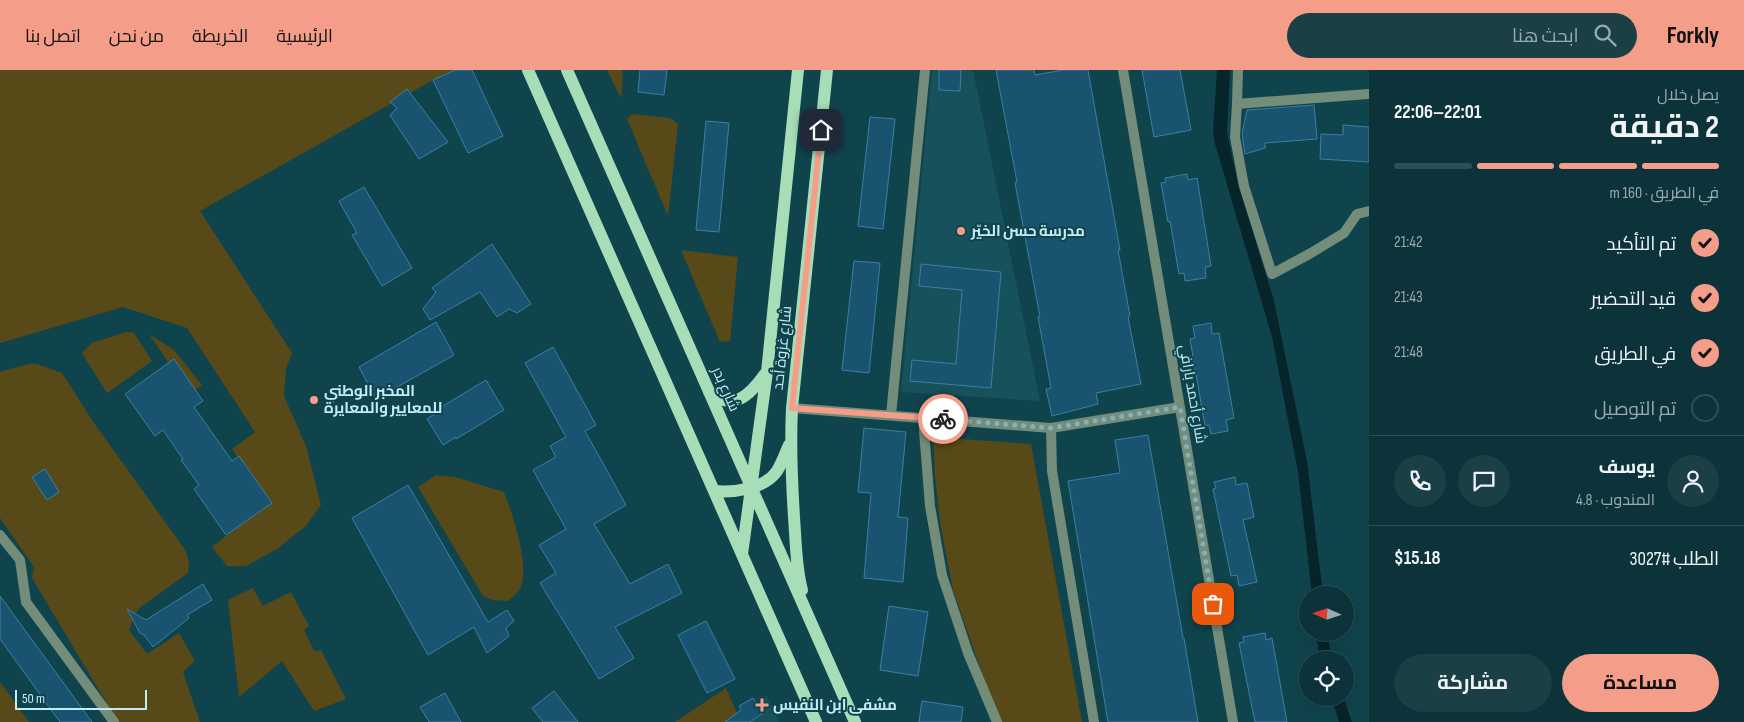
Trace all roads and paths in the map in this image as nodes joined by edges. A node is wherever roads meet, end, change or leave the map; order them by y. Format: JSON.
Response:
{"nodes":[{"id":1,"x":528,"y":70,"type":"edge"},
{"id":2,"x":567,"y":70,"type":"edge"},
{"id":3,"x":798,"y":70,"type":"edge"},
{"id":4,"x":827,"y":70,"type":"edge"},
{"id":5,"x":925,"y":70,"type":"edge"},
{"id":6,"x":1123,"y":70,"type":"edge"},
{"id":7,"x":1238,"y":70,"type":"edge"},
{"id":8,"x":1369,"y":94,"type":"edge"},
{"id":9,"x":1237,"y":104,"type":"junction"},
{"id":10,"x":1369,"y":211,"type":"edge"},
{"id":11,"x":767,"y":372,"type":"junction"},
{"id":12,"x":709,"y":392,"type":"junction"},
{"id":13,"x":1180,"y":407,"type":"junction"},
{"id":14,"x":792,"y":408,"type":"junction"},
{"id":15,"x":891,"y":415,"type":"junction"},
{"id":16,"x":923,"y":418,"type":"junction"},
{"id":17,"x":1051,"y":428,"type":"junction"},
{"id":18,"x":790,"y":443,"type":"junction"},
{"id":19,"x":751,"y":488,"type":"junction"},
{"id":20,"x":714,"y":491,"type":"junction"},
{"id":21,"x":0,"y":535,"type":"edge"},
{"id":22,"x":742,"y":554,"type":"junction"},
{"id":23,"x":813,"y":628,"type":"junction"},
{"id":24,"x":114,"y":722,"type":"edge"},
{"id":25,"x":816,"y":722,"type":"edge"},
{"id":26,"x":855,"y":722,"type":"edge"},
{"id":27,"x":997,"y":722,"type":"edge"},
{"id":28,"x":1094,"y":722,"type":"edge"},
{"id":29,"x":1233,"y":722,"type":"edge"}],
"edges":[{"from":1,"to":20,"type":"main road"},
{"from":2,"to":12,"type":"main road","name":"شارع بدر"},
{"from":3,"to":11,"type":"main road","name":"شارع غزوة أحد"},
{"from":4,"to":14,"type":"main road","name":"شارع غزوة أحد"},
{"from":5,"to":15,"type":"street"},
{"from":6,"to":13,"type":"street","name":"شارع أحمد بارافي"},
{"from":7,"to":9,"type":"street"},
{"from":8,"to":9,"type":"street"},
{"from":9,"to":10,"type":"street"},
{"from":11,"to":12,"type":"main road"},
{"from":11,"to":19,"type":"main road","name":"شارع غزوة أحد"},
{"from":12,"to":19,"type":"main road","name":"شارع بدر"},
{"from":13,"to":17,"type":"street"},
{"from":13,"to":29,"type":"street","name":"شارع أحمد بارافي"},
{"from":14,"to":15,"type":"street"},
{"from":14,"to":18,"type":"main road","name":"شارع غزوة أحد"},
{"from":15,"to":16,"type":"street"},
{"from":16,"to":17,"type":"street"},
{"from":16,"to":27,"type":"street"},
{"from":17,"to":28,"type":"street"},
{"from":18,"to":19,"type":"main road"},
{"from":18,"to":23,"type":"main road","name":"شارع غزوة أحد"},
{"from":19,"to":20,"type":"main road"},
{"from":19,"to":22,"type":"main road","name":"شارع غزوة أحد"},
{"from":19,"to":23,"type":"main road","name":"شارع بدر"},
{"from":20,"to":22,"type":"main road"},
{"from":21,"to":24,"type":"street"},
{"from":22,"to":25,"type":"main road"},
{"from":23,"to":26,"type":"main road","name":"شارع بدر"}]}
